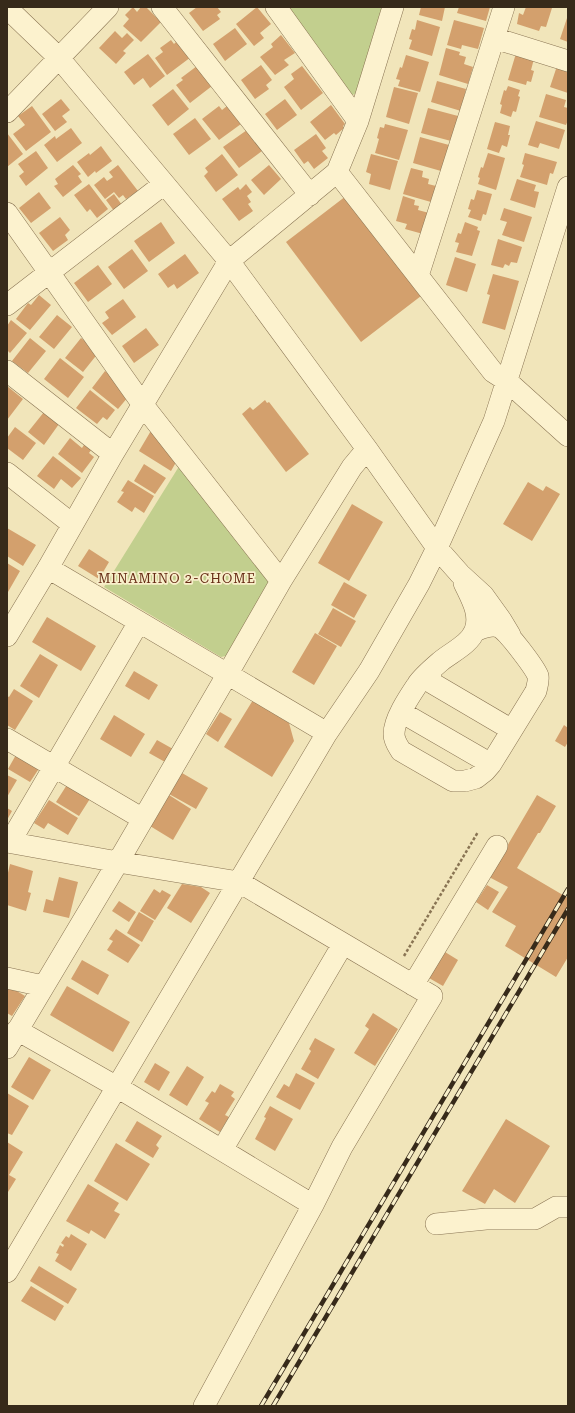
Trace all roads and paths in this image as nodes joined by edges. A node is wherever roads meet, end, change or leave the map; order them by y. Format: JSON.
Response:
{"nodes":[{"id":1,"x":108,"y":7,"type":"edge"},
{"id":2,"x":162,"y":7,"type":"edge"},
{"id":3,"x":276,"y":7,"type":"edge"},
{"id":4,"x":393,"y":7,"type":"edge"},
{"id":5,"x":504,"y":7,"type":"edge"},
{"id":6,"x":7,"y":8,"type":"edge"},
{"id":7,"x":494,"y":38,"type":"junction"},
{"id":8,"x":60,"y":58,"type":"junction"},
{"id":9,"x":568,"y":61,"type":"edge"},
{"id":10,"x":7,"y":112,"type":"edge"},
{"id":11,"x":358,"y":121,"type":"junction"},
{"id":12,"x":337,"y":172,"type":"junction"},
{"id":13,"x":164,"y":184,"type":"junction"},
{"id":14,"x":568,"y":188,"type":"edge"},
{"id":15,"x":310,"y":195,"type":"junction"},
{"id":16,"x":7,"y":213,"type":"edge"},
{"id":17,"x":229,"y":261,"type":"junction"},
{"id":18,"x":50,"y":273,"type":"junction"},
{"id":19,"x":418,"y":276,"type":"junction"},
{"id":20,"x":7,"y":306,"type":"edge"},
{"id":21,"x":7,"y":371,"type":"edge"},
{"id":22,"x":507,"y":381,"type":"junction"},
{"id":23,"x":143,"y":405,"type":"junction"},
{"id":24,"x":568,"y":436,"type":"edge"},
{"id":25,"x":367,"y":449,"type":"junction"},
{"id":26,"x":113,"y":454,"type":"junction"},
{"id":27,"x":7,"y":473,"type":"edge"},
{"id":28,"x":72,"y":524,"type":"junction"},
{"id":29,"x":437,"y":548,"type":"junction"},
{"id":30,"x":48,"y":568,"type":"junction"},
{"id":31,"x":460,"y":574,"type":"junction"},
{"id":32,"x":281,"y":581,"type":"junction"},
{"id":33,"x":139,"y":622,"type":"junction"},
{"id":34,"x":475,"y":631,"type":"junction"},
{"id":35,"x":7,"y":636,"type":"edge"},
{"id":36,"x":510,"y":636,"type":"junction"},
{"id":37,"x":430,"y":672,"type":"junction"},
{"id":38,"x":227,"y":675,"type":"junction"},
{"id":39,"x":401,"y":712,"type":"junction"},
{"id":40,"x":512,"y":730,"type":"junction"},
{"id":41,"x":327,"y":733,"type":"junction"},
{"id":42,"x":7,"y":739,"type":"edge"},
{"id":43,"x":490,"y":764,"type":"junction"},
{"id":44,"x":54,"y":767,"type":"junction"},
{"id":45,"x":143,"y":819,"type":"junction"},
{"id":46,"x":478,"y":832,"type":"dead end"},
{"id":47,"x":8,"y":842,"type":"edge"},
{"id":48,"x":497,"y":846,"type":"dead end"},
{"id":49,"x":118,"y":862,"type":"junction"},
{"id":50,"x":239,"y":882,"type":"junction"},
{"id":51,"x":343,"y":944,"type":"junction"},
{"id":52,"x":394,"y":974,"type":"junction"},
{"id":53,"x":7,"y":978,"type":"edge"},
{"id":54,"x":413,"y":985,"type":"junction"},
{"id":55,"x":43,"y":986,"type":"junction"},
{"id":56,"x":17,"y":1030,"type":"junction"},
{"id":57,"x":7,"y":1048,"type":"edge"},
{"id":58,"x":117,"y":1087,"type":"junction"},
{"id":59,"x":222,"y":1150,"type":"junction"},
{"id":60,"x":313,"y":1205,"type":"junction"},
{"id":61,"x":568,"y":1207,"type":"edge"},
{"id":62,"x":436,"y":1224,"type":"dead end"},
{"id":63,"x":9,"y":1264,"type":"edge"},
{"id":64,"x":204,"y":1406,"type":"edge"}],
"edges":[{"from":1,"to":8,"type":"street"},
{"from":2,"to":15,"type":"street"},
{"from":3,"to":11,"type":"street"},
{"from":4,"to":11,"type":"street"},
{"from":5,"to":7,"type":"street"},
{"from":6,"to":8,"type":"street"},
{"from":7,"to":9,"type":"street"},
{"from":7,"to":19,"type":"street"},
{"from":8,"to":10,"type":"street"},
{"from":8,"to":13,"type":"street"},
{"from":11,"to":12,"type":"street"},
{"from":12,"to":15,"type":"street"},
{"from":12,"to":19,"type":"street"},
{"from":13,"to":17,"type":"street"},
{"from":13,"to":18,"type":"street"},
{"from":14,"to":22,"type":"street"},
{"from":15,"to":17,"type":"street"},
{"from":16,"to":18,"type":"street"},
{"from":17,"to":23,"type":"street"},
{"from":17,"to":25,"type":"street"},
{"from":18,"to":20,"type":"street"},
{"from":18,"to":23,"type":"street"},
{"from":19,"to":22,"type":"street"},
{"from":21,"to":26,"type":"street"},
{"from":22,"to":24,"type":"street"},
{"from":22,"to":29,"type":"street"},
{"from":23,"to":26,"type":"street"},
{"from":23,"to":32,"type":"street"},
{"from":25,"to":29,"type":"street"},
{"from":25,"to":32,"type":"street"},
{"from":26,"to":28,"type":"street"},
{"from":27,"to":28,"type":"street"},
{"from":28,"to":30,"type":"street"},
{"from":29,"to":31,"type":"street"},
{"from":29,"to":41,"type":"street"},
{"from":30,"to":33,"type":"street"},
{"from":30,"to":35,"type":"street"},
{"from":31,"to":34,"type":"street"},
{"from":31,"to":36,"type":"street"},
{"from":32,"to":38,"type":"street"},
{"from":33,"to":38,"type":"street"},
{"from":33,"to":44,"type":"street"},
{"from":34,"to":36,"type":"street"},
{"from":34,"to":37,"type":"street"},
{"from":36,"to":40,"type":"street"},
{"from":37,"to":39,"type":"street"},
{"from":37,"to":40,"type":"street"},
{"from":38,"to":41,"type":"street"},
{"from":38,"to":45,"type":"street"},
{"from":39,"to":43,"type":"street"},
{"from":39,"to":43,"type":"street"},
{"from":40,"to":43,"type":"street"},
{"from":41,"to":50,"type":"street"},
{"from":42,"to":44,"type":"street"},
{"from":44,"to":45,"type":"street"},
{"from":44,"to":47,"type":"street"},
{"from":45,"to":49,"type":"street"},
{"from":46,"to":52,"type":"path"},
{"from":47,"to":49,"type":"street"},
{"from":48,"to":54,"type":"street"},
{"from":49,"to":50,"type":"street"},
{"from":49,"to":55,"type":"street"},
{"from":50,"to":51,"type":"street"},
{"from":50,"to":58,"type":"street"},
{"from":51,"to":52,"type":"street"},
{"from":51,"to":59,"type":"street"},
{"from":52,"to":54,"type":"street"},
{"from":53,"to":55,"type":"street"},
{"from":54,"to":60,"type":"street"},
{"from":55,"to":56,"type":"street"},
{"from":56,"to":57,"type":"street"},
{"from":56,"to":58,"type":"street"},
{"from":58,"to":59,"type":"street"},
{"from":58,"to":63,"type":"street"},
{"from":59,"to":60,"type":"street"},
{"from":60,"to":64,"type":"street"},
{"from":61,"to":62,"type":"street"}]}
